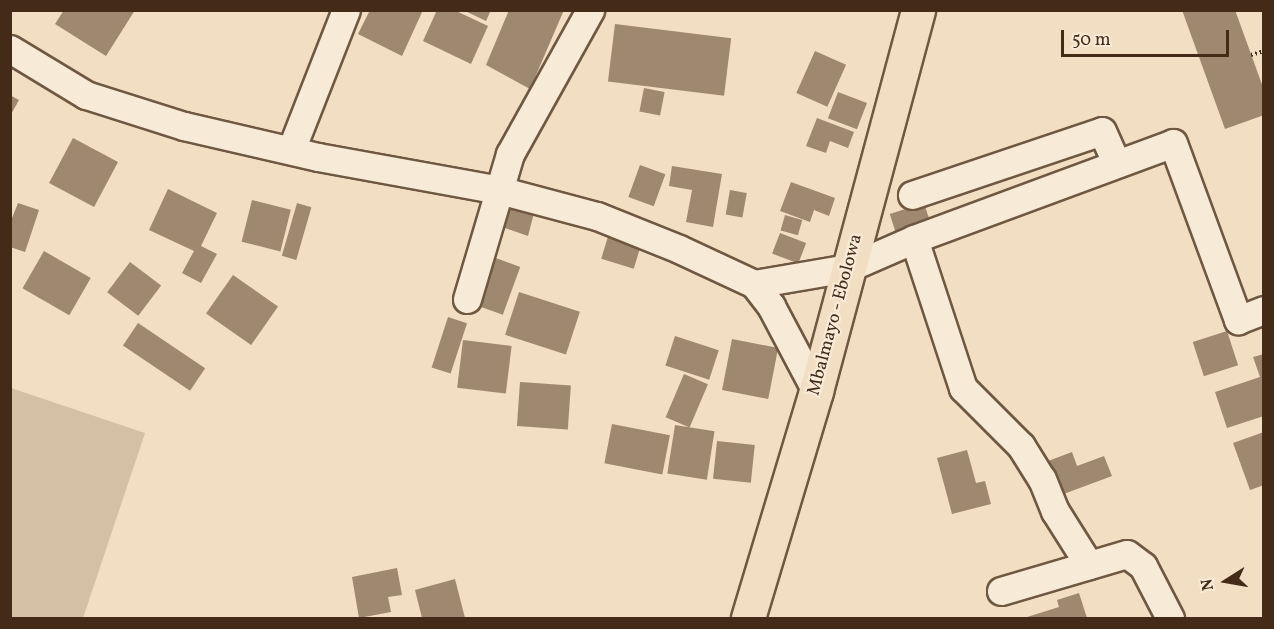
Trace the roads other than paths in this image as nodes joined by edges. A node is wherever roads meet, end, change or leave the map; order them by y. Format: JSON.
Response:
{"nodes":[{"id":1,"x":346,"y":10,"type":"edge"},
{"id":2,"x":590,"y":10,"type":"edge"},
{"id":3,"x":918,"y":10,"type":"edge"},
{"id":4,"x":10,"y":49,"type":"edge"},
{"id":5,"x":291,"y":150,"type":"junction"},
{"id":6,"x":1116,"y":163,"type":"junction"},
{"id":7,"x":499,"y":190,"type":"junction"},
{"id":8,"x":912,"y":195,"type":"dead end"},
{"id":9,"x":914,"y":239,"type":"junction"},
{"id":10,"x":848,"y":268,"type":"junction"},
{"id":11,"x":754,"y":284,"type":"junction"},
{"id":12,"x":467,"y":299,"type":"dead end"},
{"id":13,"x":1263,"y":310,"type":"edge"},
{"id":14,"x":816,"y":391,"type":"junction"},
{"id":15,"x":1089,"y":565,"type":"junction"},
{"id":16,"x":1001,"y":591,"type":"dead end"},
{"id":17,"x":748,"y":618,"type":"edge"},
{"id":18,"x":1170,"y":618,"type":"edge"}],
"edges":[{"from":1,"to":5,"type":"street"},
{"from":2,"to":7,"type":"street"},
{"from":3,"to":10,"type":"highway","name":"Mbalmayo - Ebolowa"},
{"from":4,"to":5,"type":"street"},
{"from":5,"to":7,"type":"street"},
{"from":6,"to":8,"type":"street"},
{"from":6,"to":9,"type":"street"},
{"from":6,"to":13,"type":"street"},
{"from":7,"to":11,"type":"street"},
{"from":7,"to":12,"type":"street"},
{"from":9,"to":10,"type":"street"},
{"from":9,"to":15,"type":"street"},
{"from":10,"to":11,"type":"street"},
{"from":10,"to":14,"type":"highway","name":"Mbalmayo - Ebolowa"},
{"from":11,"to":14,"type":"street"},
{"from":14,"to":17,"type":"highway","name":"Mbalmayo - Ebolowa"},
{"from":15,"to":16,"type":"street"},
{"from":15,"to":18,"type":"street"}]}
